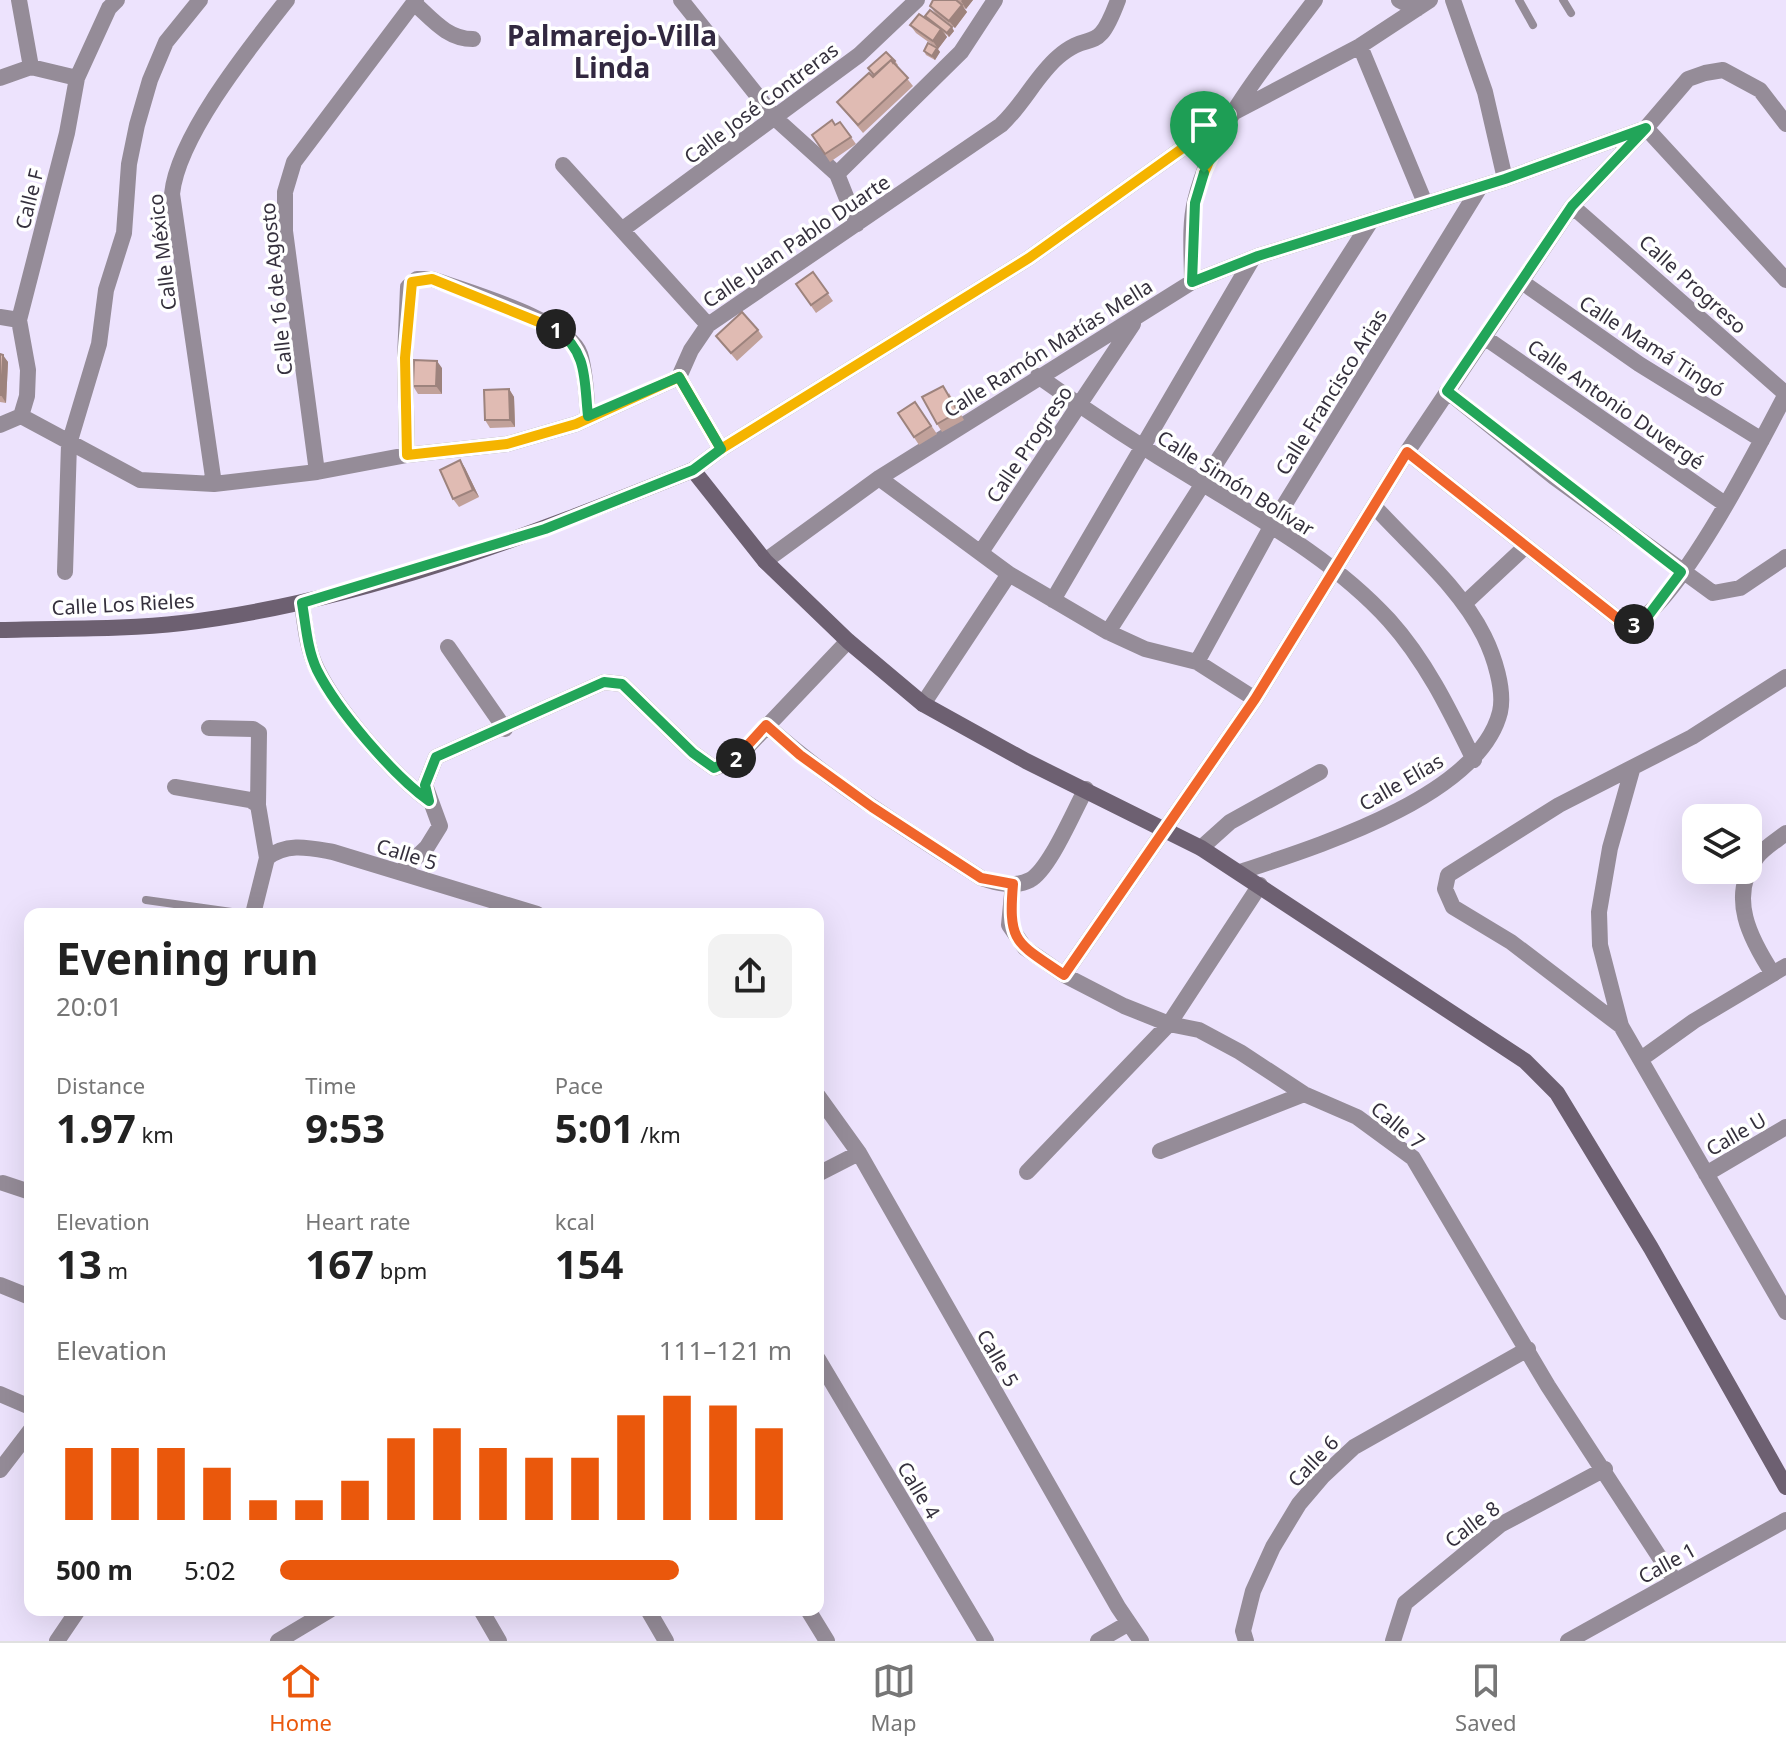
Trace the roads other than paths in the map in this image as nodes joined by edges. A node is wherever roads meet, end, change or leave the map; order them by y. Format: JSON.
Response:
{"nodes":[{"id":1,"x":19,"y":0,"type":"edge"},
{"id":2,"x":117,"y":0,"type":"edge"},
{"id":3,"x":200,"y":0,"type":"edge"},
{"id":4,"x":287,"y":0,"type":"edge"},
{"id":5,"x":681,"y":0,"type":"edge"},
{"id":6,"x":917,"y":0,"type":"edge"},
{"id":7,"x":995,"y":0,"type":"edge"},
{"id":8,"x":1118,"y":0,"type":"edge"},
{"id":9,"x":1315,"y":0,"type":"edge"},
{"id":10,"x":1399,"y":0,"type":"edge"},
{"id":11,"x":1453,"y":0,"type":"edge"},
{"id":12,"x":1519,"y":0,"type":"edge"},
{"id":13,"x":1563,"y":0,"type":"edge"},
{"id":14,"x":415,"y":2,"type":"edge"},
{"id":15,"x":1424,"y":4,"type":"edge"},
{"id":16,"x":1571,"y":13,"type":"dead end"},
{"id":17,"x":1533,"y":25,"type":"dead end"},
{"id":18,"x":473,"y":39,"type":"dead end"},
{"id":19,"x":1360,"y":46,"type":"junction"},
{"id":20,"x":31,"y":67,"type":"junction"},
{"id":21,"x":0,"y":78,"type":"edge"},
{"id":22,"x":77,"y":78,"type":"junction"},
{"id":23,"x":1229,"y":115,"type":"junction"},
{"id":24,"x":776,"y":119,"type":"junction"},
{"id":25,"x":1786,"y":124,"type":"edge"},
{"id":26,"x":1646,"y":128,"type":"junction"},
{"id":27,"x":563,"y":165,"type":"dead end"},
{"id":28,"x":837,"y":174,"type":"junction"},
{"id":29,"x":1505,"y":179,"type":"junction"},
{"id":30,"x":1480,"y":187,"type":"junction"},
{"id":31,"x":1425,"y":203,"type":"junction"},
{"id":32,"x":1572,"y":206,"type":"junction"},
{"id":33,"x":1371,"y":221,"type":"junction"},
{"id":34,"x":857,"y":224,"type":"junction"},
{"id":35,"x":623,"y":229,"type":"junction"},
{"id":36,"x":1253,"y":258,"type":"junction"},
{"id":37,"x":1786,"y":280,"type":"edge"},
{"id":38,"x":1192,"y":282,"type":"junction"},
{"id":39,"x":1522,"y":282,"type":"junction"},
{"id":40,"x":0,"y":317,"type":"edge"},
{"id":41,"x":1137,"y":318,"type":"junction"},
{"id":42,"x":19,"y":320,"type":"junction"},
{"id":43,"x":708,"y":325,"type":"junction"},
{"id":44,"x":1484,"y":337,"type":"junction"},
{"id":45,"x":1038,"y":376,"type":"junction"},
{"id":46,"x":679,"y":377,"type":"junction"},
{"id":47,"x":1447,"y":391,"type":"junction"},
{"id":48,"x":1786,"y":394,"type":"edge"},
{"id":49,"x":1079,"y":405,"type":"junction"},
{"id":50,"x":21,"y":416,"type":"junction"},
{"id":51,"x":588,"y":416,"type":"junction"},
{"id":52,"x":0,"y":425,"type":"edge"},
{"id":53,"x":1762,"y":440,"type":"junction"},
{"id":54,"x":69,"y":444,"type":"junction"},
{"id":55,"x":1140,"y":446,"type":"junction"},
{"id":56,"x":721,"y":449,"type":"junction"},
{"id":57,"x":1407,"y":452,"type":"junction"},
{"id":58,"x":407,"y":455,"type":"junction"},
{"id":59,"x":693,"y":470,"type":"junction"},
{"id":60,"x":317,"y":472,"type":"junction"},
{"id":61,"x":879,"y":478,"type":"junction"},
{"id":62,"x":214,"y":484,"type":"junction"},
{"id":63,"x":1203,"y":484,"type":"junction"},
{"id":64,"x":1725,"y":504,"type":"junction"},
{"id":65,"x":1374,"y":506,"type":"junction"},
{"id":66,"x":1272,"y":525,"type":"junction"},
{"id":67,"x":1526,"y":546,"type":"junction"},
{"id":68,"x":981,"y":552,"type":"junction"},
{"id":69,"x":1786,"y":557,"type":"edge"},
{"id":70,"x":765,"y":561,"type":"junction"},
{"id":71,"x":1334,"y":571,"type":"junction"},
{"id":72,"x":65,"y":572,"type":"dead end"},
{"id":73,"x":1681,"y":572,"type":"junction"},
{"id":74,"x":1009,"y":574,"type":"junction"},
{"id":75,"x":1053,"y":600,"type":"junction"},
{"id":76,"x":302,"y":603,"type":"junction"},
{"id":77,"x":1464,"y":604,"type":"junction"},
{"id":78,"x":0,"y":630,"type":"edge"},
{"id":79,"x":1108,"y":632,"type":"junction"},
{"id":80,"x":848,"y":641,"type":"junction"},
{"id":81,"x":448,"y":647,"type":"dead end"},
{"id":82,"x":1197,"y":662,"type":"junction"},
{"id":83,"x":1786,"y":677,"type":"edge"},
{"id":84,"x":1255,"y":699,"type":"junction"},
{"id":85,"x":923,"y":704,"type":"junction"},
{"id":86,"x":766,"y":725,"type":"junction"},
{"id":87,"x":209,"y":728,"type":"dead end"},
{"id":88,"x":505,"y":729,"type":"junction"},
{"id":89,"x":1474,"y":760,"type":"junction"},
{"id":90,"x":1632,"y":770,"type":"junction"},
{"id":91,"x":1320,"y":772,"type":"dead end"},
{"id":92,"x":175,"y":787,"type":"dead end"},
{"id":93,"x":1086,"y":789,"type":"junction"},
{"id":94,"x":429,"y":801,"type":"junction"},
{"id":95,"x":258,"y":805,"type":"junction"},
{"id":96,"x":1167,"y":829,"type":"junction"},
{"id":97,"x":1786,"y":833,"type":"edge"},
{"id":98,"x":1201,"y":848,"type":"junction"},
{"id":99,"x":267,"y":858,"type":"junction"},
{"id":100,"x":401,"y":872,"type":"junction"},
{"id":101,"x":1240,"y":872,"type":"junction"},
{"id":102,"x":1013,"y":884,"type":"junction"},
{"id":103,"x":1260,"y":885,"type":"junction"},
{"id":104,"x":146,"y":900,"type":"dead end"},
{"id":105,"x":203,"y":908,"type":"edge"},
{"id":106,"x":254,"y":908,"type":"edge"},
{"id":107,"x":518,"y":908,"type":"edge"},
{"id":108,"x":1779,"y":970,"type":"edge"},
{"id":109,"x":1064,"y":975,"type":"junction"},
{"id":110,"x":1169,"y":1024,"type":"junction"},
{"id":111,"x":1621,"y":1026,"type":"junction"},
{"id":112,"x":1641,"y":1059,"type":"junction"},
{"id":113,"x":1304,"y":1094,"type":"junction"},
{"id":114,"x":824,"y":1104,"type":"edge"},
{"id":115,"x":1786,"y":1127,"type":"edge"},
{"id":116,"x":1160,"y":1151,"type":"dead end"},
{"id":117,"x":859,"y":1153,"type":"junction"},
{"id":118,"x":824,"y":1171,"type":"edge"},
{"id":119,"x":1027,"y":1172,"type":"dead end"},
{"id":120,"x":1706,"y":1174,"type":"junction"},
{"id":121,"x":3,"y":1183,"type":"dead end"},
{"id":122,"x":24,"y":1190,"type":"edge"},
{"id":123,"x":0,"y":1285,"type":"edge"},
{"id":124,"x":1779,"y":1288,"type":"edge"},
{"id":125,"x":24,"y":1295,"type":"edge"},
{"id":126,"x":1786,"y":1312,"type":"edge"},
{"id":127,"x":1528,"y":1349,"type":"junction"},
{"id":128,"x":824,"y":1369,"type":"edge"},
{"id":129,"x":0,"y":1394,"type":"edge"},
{"id":130,"x":24,"y":1404,"type":"edge"},
{"id":131,"x":24,"y":1439,"type":"edge"},
{"id":132,"x":1605,"y":1469,"type":"junction"},
{"id":133,"x":0,"y":1470,"type":"edge"},
{"id":134,"x":1786,"y":1487,"type":"edge"},
{"id":135,"x":1786,"y":1520,"type":"edge"},
{"id":136,"x":1675,"y":1581,"type":"junction"},
{"id":137,"x":74,"y":1616,"type":"edge"},
{"id":138,"x":320,"y":1616,"type":"edge"},
{"id":139,"x":484,"y":1616,"type":"edge"},
{"id":140,"x":651,"y":1616,"type":"edge"},
{"id":141,"x":812,"y":1616,"type":"edge"},
{"id":142,"x":1129,"y":1623,"type":"junction"},
{"id":143,"x":57,"y":1641,"type":"edge"},
{"id":144,"x":278,"y":1641,"type":"edge"},
{"id":145,"x":499,"y":1641,"type":"edge"},
{"id":146,"x":666,"y":1641,"type":"edge"},
{"id":147,"x":827,"y":1641,"type":"edge"},
{"id":148,"x":986,"y":1641,"type":"edge"},
{"id":149,"x":1098,"y":1641,"type":"edge"},
{"id":150,"x":1141,"y":1641,"type":"edge"},
{"id":151,"x":1246,"y":1641,"type":"edge"},
{"id":152,"x":1393,"y":1641,"type":"edge"},
{"id":153,"x":1568,"y":1641,"type":"edge"}],
"edges":[{"from":1,"to":20,"type":"street"},
{"from":2,"to":22,"type":"street","name":"Calle F"},
{"from":3,"to":54,"type":"street"},
{"from":4,"to":62,"type":"street","name":"Calle México"},
{"from":5,"to":24,"type":"street"},
{"from":6,"to":24,"type":"street","name":"Calle José Contreras"},
{"from":7,"to":28,"type":"street"},
{"from":8,"to":34,"type":"street","name":"Calle Juan Pablo Duarte"},
{"from":9,"to":23,"type":"street"},
{"from":10,"to":15,"type":"street"},
{"from":11,"to":29,"type":"street"},
{"from":12,"to":17,"type":"lane"},
{"from":13,"to":16,"type":"lane"},
{"from":14,"to":18,"type":"street"},
{"from":14,"to":60,"type":"street","name":"Calle 16 de Agosto"},
{"from":15,"to":19,"type":"street","name":"Calle Los Rieles"},
{"from":19,"to":23,"type":"street","name":"Calle Los Rieles"},
{"from":19,"to":31,"type":"street"},
{"from":20,"to":21,"type":"street"},
{"from":20,"to":22,"type":"street"},
{"from":22,"to":42,"type":"street","name":"Calle F"},
{"from":23,"to":38,"type":"street"},
{"from":23,"to":56,"type":"street","name":"Calle Los Rieles"},
{"from":24,"to":28,"type":"street"},
{"from":24,"to":35,"type":"street","name":"Calle José Contreras"},
{"from":25,"to":26,"type":"street","name":"Calle Ramón Matías Mella"},
{"from":26,"to":29,"type":"street","name":"Calle Ramón Matías Mella"},
{"from":26,"to":32,"type":"street"},
{"from":26,"to":37,"type":"street"},
{"from":27,"to":35,"type":"street"},
{"from":28,"to":34,"type":"street"},
{"from":29,"to":30,"type":"street","name":"Calle Ramón Matías Mella"},
{"from":30,"to":31,"type":"street","name":"Calle Ramón Matías Mella"},
{"from":30,"to":66,"type":"street","name":"Calle Francisco Arias"},
{"from":31,"to":33,"type":"street","name":"Calle Ramón Matías Mella"},
{"from":32,"to":39,"type":"street"},
{"from":32,"to":48,"type":"street","name":"Calle Progreso"},
{"from":33,"to":36,"type":"street","name":"Calle Ramón Matías Mella"},
{"from":33,"to":63,"type":"street"},
{"from":34,"to":43,"type":"street","name":"Calle Juan Pablo Duarte"},
{"from":35,"to":43,"type":"street"},
{"from":36,"to":38,"type":"street","name":"Calle Ramón Matías Mella"},
{"from":36,"to":55,"type":"street"},
{"from":38,"to":41,"type":"street","name":"Calle Ramón Matías Mella"},
{"from":39,"to":44,"type":"street"},
{"from":39,"to":53,"type":"street","name":"Calle Mamá Tingó"},
{"from":40,"to":42,"type":"street"},
{"from":41,"to":45,"type":"street","name":"Calle Ramón Matías Mella"},
{"from":41,"to":49,"type":"street","name":"Calle Progreso"},
{"from":42,"to":50,"type":"street","name":"Calle F"},
{"from":43,"to":46,"type":"street","name":"Calle Juan Pablo Duarte"},
{"from":44,"to":47,"type":"street"},
{"from":44,"to":64,"type":"street","name":"Calle Antonio Duvergé"},
{"from":45,"to":49,"type":"street","name":"Calle Simón Bolívar"},
{"from":45,"to":61,"type":"street","name":"Calle Ramón Matías Mella"},
{"from":46,"to":51,"type":"street"},
{"from":46,"to":56,"type":"street"},
{"from":47,"to":57,"type":"street"},
{"from":47,"to":73,"type":"street"},
{"from":48,"to":53,"type":"street"},
{"from":49,"to":55,"type":"street","name":"Calle Simón Bolívar"},
{"from":49,"to":68,"type":"street","name":"Calle Progreso"},
{"from":50,"to":52,"type":"street"},
{"from":50,"to":54,"type":"street"},
{"from":51,"to":58,"type":"street"},
{"from":51,"to":58,"type":"street"},
{"from":53,"to":64,"type":"street"},
{"from":54,"to":62,"type":"street"},
{"from":54,"to":72,"type":"street"},
{"from":55,"to":63,"type":"street","name":"Calle Simón Bolívar"},
{"from":55,"to":75,"type":"street"},
{"from":56,"to":59,"type":"street","name":"Calle Los Rieles"},
{"from":57,"to":65,"type":"street"},
{"from":57,"to":67,"type":"street"},
{"from":58,"to":60,"type":"street"},
{"from":59,"to":70,"type":"street"},
{"from":59,"to":76,"type":"street","name":"Calle Los Rieles"},
{"from":60,"to":62,"type":"street"},
{"from":61,"to":68,"type":"street"},
{"from":61,"to":70,"type":"street","name":"Calle Ramón Matías Mella"},
{"from":63,"to":66,"type":"street","name":"Calle Simón Bolívar"},
{"from":63,"to":79,"type":"street"},
{"from":64,"to":73,"type":"street"},
{"from":65,"to":71,"type":"street"},
{"from":65,"to":77,"type":"street","name":"Calle Elías"},
{"from":66,"to":71,"type":"street","name":"Calle Simón Bolívar"},
{"from":66,"to":82,"type":"street","name":"Calle Francisco Arias"},
{"from":67,"to":73,"type":"street"},
{"from":67,"to":77,"type":"street"},
{"from":68,"to":74,"type":"street"},
{"from":69,"to":73,"type":"street"},
{"from":70,"to":80,"type":"street"},
{"from":71,"to":84,"type":"street"},
{"from":71,"to":89,"type":"street","name":"Calle Simón Bolívar"},
{"from":74,"to":75,"type":"street"},
{"from":74,"to":85,"type":"street"},
{"from":75,"to":79,"type":"street"},
{"from":76,"to":78,"type":"street","name":"Calle Los Rieles"},
{"from":76,"to":94,"type":"street"},
{"from":77,"to":89,"type":"street","name":"Calle Elías"},
{"from":79,"to":82,"type":"street"},
{"from":80,"to":85,"type":"street"},
{"from":80,"to":86,"type":"street"},
{"from":81,"to":88,"type":"street"},
{"from":82,"to":84,"type":"street"},
{"from":83,"to":90,"type":"street"},
{"from":84,"to":96,"type":"street"},
{"from":85,"to":93,"type":"street"},
{"from":86,"to":88,"type":"street"},
{"from":86,"to":102,"type":"street"},
{"from":87,"to":95,"type":"street"},
{"from":88,"to":94,"type":"street"},
{"from":89,"to":101,"type":"street","name":"Calle Elías"},
{"from":90,"to":111,"type":"street"},
{"from":90,"to":111,"type":"street"},
{"from":91,"to":98,"type":"street"},
{"from":92,"to":95,"type":"street"},
{"from":93,"to":96,"type":"street"},
{"from":93,"to":102,"type":"street"},
{"from":94,"to":100,"type":"street"},
{"from":95,"to":99,"type":"street"},
{"from":96,"to":98,"type":"street"},
{"from":96,"to":109,"type":"street"},
{"from":97,"to":108,"type":"street"},
{"from":98,"to":101,"type":"street"},
{"from":99,"to":100,"type":"street","name":"Calle 5"},
{"from":99,"to":106,"type":"street"},
{"from":100,"to":107,"type":"street","name":"Calle 5"},
{"from":101,"to":103,"type":"street"},
{"from":102,"to":109,"type":"street","name":"Calle 7"},
{"from":103,"to":110,"type":"street"},
{"from":103,"to":134,"type":"street"},
{"from":104,"to":105,"type":"lane"},
{"from":108,"to":112,"type":"street"},
{"from":109,"to":110,"type":"street","name":"Calle 7"},
{"from":110,"to":113,"type":"street","name":"Calle 7"},
{"from":110,"to":119,"type":"street"},
{"from":111,"to":112,"type":"street"},
{"from":112,"to":120,"type":"street"},
{"from":113,"to":116,"type":"street"},
{"from":113,"to":127,"type":"street","name":"Calle 7"},
{"from":114,"to":117,"type":"street","name":"Calle 5"},
{"from":115,"to":120,"type":"street","name":"Calle U"},
{"from":117,"to":118,"type":"street"},
{"from":117,"to":142,"type":"street","name":"Calle 5"},
{"from":120,"to":124,"type":"street"},
{"from":121,"to":122,"type":"street"},
{"from":123,"to":125,"type":"street"},
{"from":124,"to":126,"type":"street"},
{"from":127,"to":132,"type":"street","name":"Calle 7"},
{"from":127,"to":151,"type":"street","name":"Calle 6"},
{"from":128,"to":148,"type":"street","name":"Calle 4"},
{"from":129,"to":130,"type":"street"},
{"from":131,"to":133,"type":"street"},
{"from":132,"to":136,"type":"street","name":"Calle 7"},
{"from":132,"to":152,"type":"street","name":"Calle 8"},
{"from":135,"to":136,"type":"street","name":"Calle 1"},
{"from":136,"to":153,"type":"street","name":"Calle 1"},
{"from":137,"to":143,"type":"street"},
{"from":138,"to":144,"type":"street"},
{"from":139,"to":145,"type":"street"},
{"from":140,"to":146,"type":"street"},
{"from":141,"to":147,"type":"street"},
{"from":142,"to":149,"type":"street"},
{"from":142,"to":150,"type":"street","name":"Calle 5"}]}
